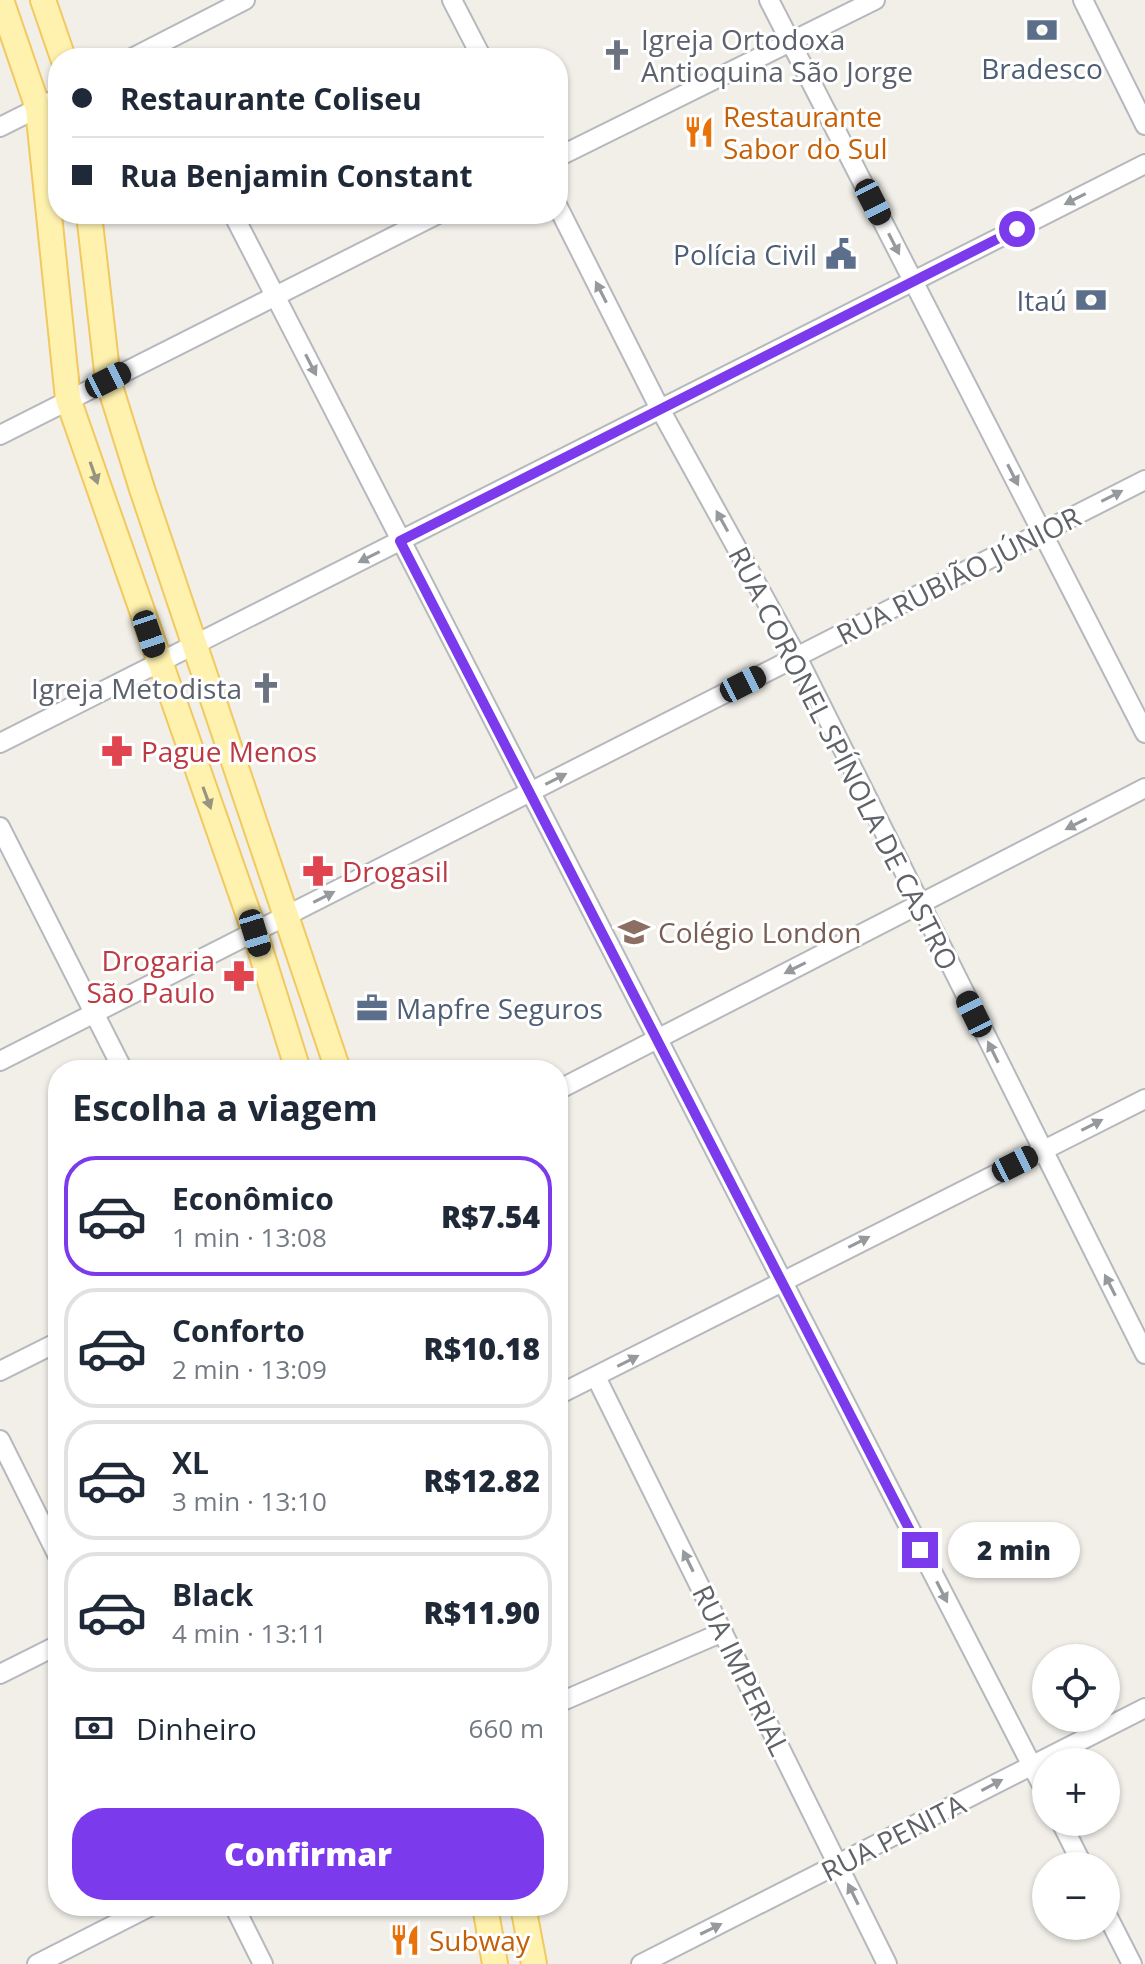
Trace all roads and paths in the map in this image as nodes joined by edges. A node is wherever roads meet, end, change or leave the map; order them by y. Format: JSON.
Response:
{"nodes":[{"id":1,"x":1,"y":0,"type":"edge"},
{"id":2,"x":43,"y":0,"type":"edge"},
{"id":3,"x":245,"y":0,"type":"edge"},
{"id":4,"x":452,"y":0,"type":"edge"},
{"id":5,"x":769,"y":0,"type":"edge"},
{"id":6,"x":875,"y":0,"type":"edge"},
{"id":7,"x":1083,"y":0,"type":"edge"},
{"id":8,"x":791,"y":44,"type":"junction"},
{"id":9,"x":60,"y":48,"type":"edge"},
{"id":10,"x":157,"y":48,"type":"edge"},
{"id":11,"x":477,"y":48,"type":"edge"},
{"id":12,"x":48,"y":103,"type":"edge"},
{"id":13,"x":1145,"y":125,"type":"edge"},
{"id":14,"x":0,"y":127,"type":"edge"},
{"id":15,"x":568,"y":152,"type":"edge"},
{"id":16,"x":1145,"y":164,"type":"edge"},
{"id":17,"x":56,"y":224,"type":"edge"},
{"id":18,"x":90,"y":224,"type":"edge"},
{"id":19,"x":238,"y":224,"type":"edge"},
{"id":20,"x":418,"y":224,"type":"edge"},
{"id":21,"x":567,"y":224,"type":"edge"},
{"id":22,"x":914,"y":281,"type":"junction"},
{"id":23,"x":276,"y":296,"type":"junction"},
{"id":24,"x":108,"y":380,"type":"junction"},
{"id":25,"x":68,"y":399,"type":"junction"},
{"id":26,"x":660,"y":409,"type":"junction"},
{"id":27,"x":0,"y":435,"type":"edge"},
{"id":28,"x":1145,"y":480,"type":"edge"},
{"id":29,"x":1042,"y":532,"type":"junction"},
{"id":30,"x":400,"y":541,"type":"junction"},
{"id":31,"x":196,"y":645,"type":"junction"},
{"id":32,"x":797,"y":657,"type":"junction"},
{"id":33,"x":159,"y":663,"type":"junction"},
{"id":34,"x":1145,"y":733,"type":"edge"},
{"id":35,"x":0,"y":743,"type":"edge"},
{"id":36,"x":1145,"y":788,"type":"edge"},
{"id":37,"x":530,"y":793,"type":"junction"},
{"id":38,"x":0,"y":827,"type":"edge"},
{"id":39,"x":920,"y":904,"type":"junction"},
{"id":40,"x":287,"y":915,"type":"junction"},
{"id":41,"x":255,"y":933,"type":"junction"},
{"id":42,"x":93,"y":1014,"type":"junction"},
{"id":43,"x":656,"y":1039,"type":"junction"},
{"id":44,"x":118,"y":1060,"type":"edge"},
{"id":45,"x":295,"y":1060,"type":"edge"},
{"id":46,"x":335,"y":1060,"type":"edge"},
{"id":47,"x":0,"y":1061,"type":"edge"},
{"id":48,"x":568,"y":1085,"type":"edge"},
{"id":49,"x":1145,"y":1099,"type":"edge"},
{"id":50,"x":1041,"y":1151,"type":"junction"},
{"id":51,"x":781,"y":1282,"type":"junction"},
{"id":52,"x":48,"y":1347,"type":"edge"},
{"id":53,"x":1145,"y":1354,"type":"edge"},
{"id":54,"x":0,"y":1371,"type":"edge"},
{"id":55,"x":596,"y":1377,"type":"junction"},
{"id":56,"x":568,"y":1390,"type":"edge"},
{"id":57,"x":0,"y":1440,"type":"edge"},
{"id":58,"x":48,"y":1536,"type":"edge"},
{"id":59,"x":723,"y":1632,"type":"junction"},
{"id":60,"x":48,"y":1650,"type":"edge"},
{"id":61,"x":0,"y":1674,"type":"edge"},
{"id":62,"x":568,"y":1699,"type":"edge"},
{"id":63,"x":1145,"y":1708,"type":"edge"},
{"id":64,"x":1066,"y":1748,"type":"edge"},
{"id":65,"x":1032,"y":1765,"type":"joint"},
{"id":66,"x":839,"y":1866,"type":"junction"},
{"id":67,"x":131,"y":1916,"type":"edge"},
{"id":68,"x":239,"y":1916,"type":"edge"},
{"id":69,"x":487,"y":1916,"type":"edge"},
{"id":70,"x":525,"y":1916,"type":"edge"},
{"id":71,"x":1120,"y":1940,"type":"edge"},
{"id":72,"x":37,"y":1964,"type":"edge"},
{"id":73,"x":263,"y":1964,"type":"edge"},
{"id":74,"x":495,"y":1964,"type":"edge"},
{"id":75,"x":534,"y":1964,"type":"edge"},
{"id":76,"x":641,"y":1964,"type":"edge"},
{"id":77,"x":887,"y":1964,"type":"edge"},
{"id":78,"x":1132,"y":1964,"type":"edge"}],
"edges":[{"from":1,"to":12,"type":"main road"},
{"from":2,"to":9,"type":"main road"},
{"from":3,"to":10,"type":"street"},
{"from":4,"to":11,"type":"street"},
{"from":5,"to":8,"type":"street"},
{"from":6,"to":8,"type":"street"},
{"from":7,"to":13,"type":"street"},
{"from":8,"to":15,"type":"street"},
{"from":8,"to":22,"type":"street","one_way":true},
{"from":12,"to":14,"type":"street"},
{"from":16,"to":22,"type":"street","one_way":true},
{"from":17,"to":25,"type":"main road"},
{"from":18,"to":24,"type":"main road"},
{"from":19,"to":23,"type":"street"},
{"from":20,"to":23,"type":"street"},
{"from":26,"to":21,"type":"street","name":"RUA CORONEL SPÍNOLA DE CASTRO","one_way":true},
{"from":22,"to":26,"type":"street"},
{"from":22,"to":29,"type":"street","one_way":true},
{"from":23,"to":24,"type":"street"},
{"from":23,"to":30,"type":"street","one_way":true},
{"from":24,"to":25,"type":"street"},
{"from":24,"to":31,"type":"main road"},
{"from":25,"to":27,"type":"street"},
{"from":25,"to":33,"type":"main road","one_way":true},
{"from":26,"to":30,"type":"street"},
{"from":32,"to":26,"type":"street","name":"RUA CORONEL SPÍNOLA DE CASTRO","one_way":true},
{"from":29,"to":28,"type":"street","name":"RUA RUBIÃO JÚNIOR","one_way":true},
{"from":29,"to":32,"type":"street","name":"RUA RUBIÃO JÚNIOR"},
{"from":29,"to":34,"type":"street"},
{"from":30,"to":31,"type":"street","one_way":true},
{"from":30,"to":37,"type":"street"},
{"from":31,"to":33,"type":"street"},
{"from":31,"to":40,"type":"main road"},
{"from":37,"to":32,"type":"street","name":"RUA RUBIÃO JÚNIOR","one_way":true},
{"from":32,"to":39,"type":"street","name":"RUA CORONEL SPÍNOLA DE CASTRO"},
{"from":33,"to":35,"type":"street"},
{"from":33,"to":41,"type":"main road","one_way":true},
{"from":36,"to":39,"type":"street","one_way":true},
{"from":40,"to":37,"type":"street","name":"RUA RUBIÃO JÚNIOR","one_way":true},
{"from":37,"to":43,"type":"street"},
{"from":38,"to":42,"type":"street"},
{"from":39,"to":43,"type":"street","one_way":true},
{"from":50,"to":39,"type":"street","name":"RUA CORONEL SPÍNOLA DE CASTRO","one_way":true},
{"from":40,"to":41,"type":"street","name":"RUA RUBIÃO JÚNIOR"},
{"from":40,"to":46,"type":"main road"},
{"from":41,"to":42,"type":"street","name":"RUA RUBIÃO JÚNIOR"},
{"from":41,"to":45,"type":"main road"},
{"from":42,"to":44,"type":"street"},
{"from":42,"to":47,"type":"street","name":"RUA RUBIÃO JÚNIOR"},
{"from":43,"to":48,"type":"street"},
{"from":43,"to":51,"type":"street"},
{"from":50,"to":49,"type":"street","one_way":true},
{"from":51,"to":50,"type":"street","one_way":true},
{"from":53,"to":50,"type":"street","name":"RUA CORONEL SPÍNOLA DE CASTRO","one_way":true},
{"from":55,"to":51,"type":"street","one_way":true},
{"from":51,"to":65,"type":"street","one_way":true},
{"from":52,"to":54,"type":"street"},
{"from":55,"to":56,"type":"street"},
{"from":59,"to":55,"type":"street","name":"RUA IMPERIAL","one_way":true},
{"from":57,"to":58,"type":"street"},
{"from":59,"to":62,"type":"street"},
{"from":59,"to":66,"type":"street","name":"RUA IMPERIAL"},
{"from":60,"to":61,"type":"street"},
{"from":63,"to":64,"type":"street","name":"RUA PENITA"},
{"from":66,"to":65,"type":"street","name":"RUA PENITA","one_way":true},
{"from":76,"to":66,"type":"street","name":"RUA PENITA","one_way":true},
{"from":77,"to":66,"type":"street","name":"RUA IMPERIAL","one_way":true},
{"from":67,"to":72,"type":"street"},
{"from":68,"to":73,"type":"street"},
{"from":69,"to":74,"type":"main road"},
{"from":70,"to":75,"type":"main road"},
{"from":71,"to":78,"type":"street"}]}
